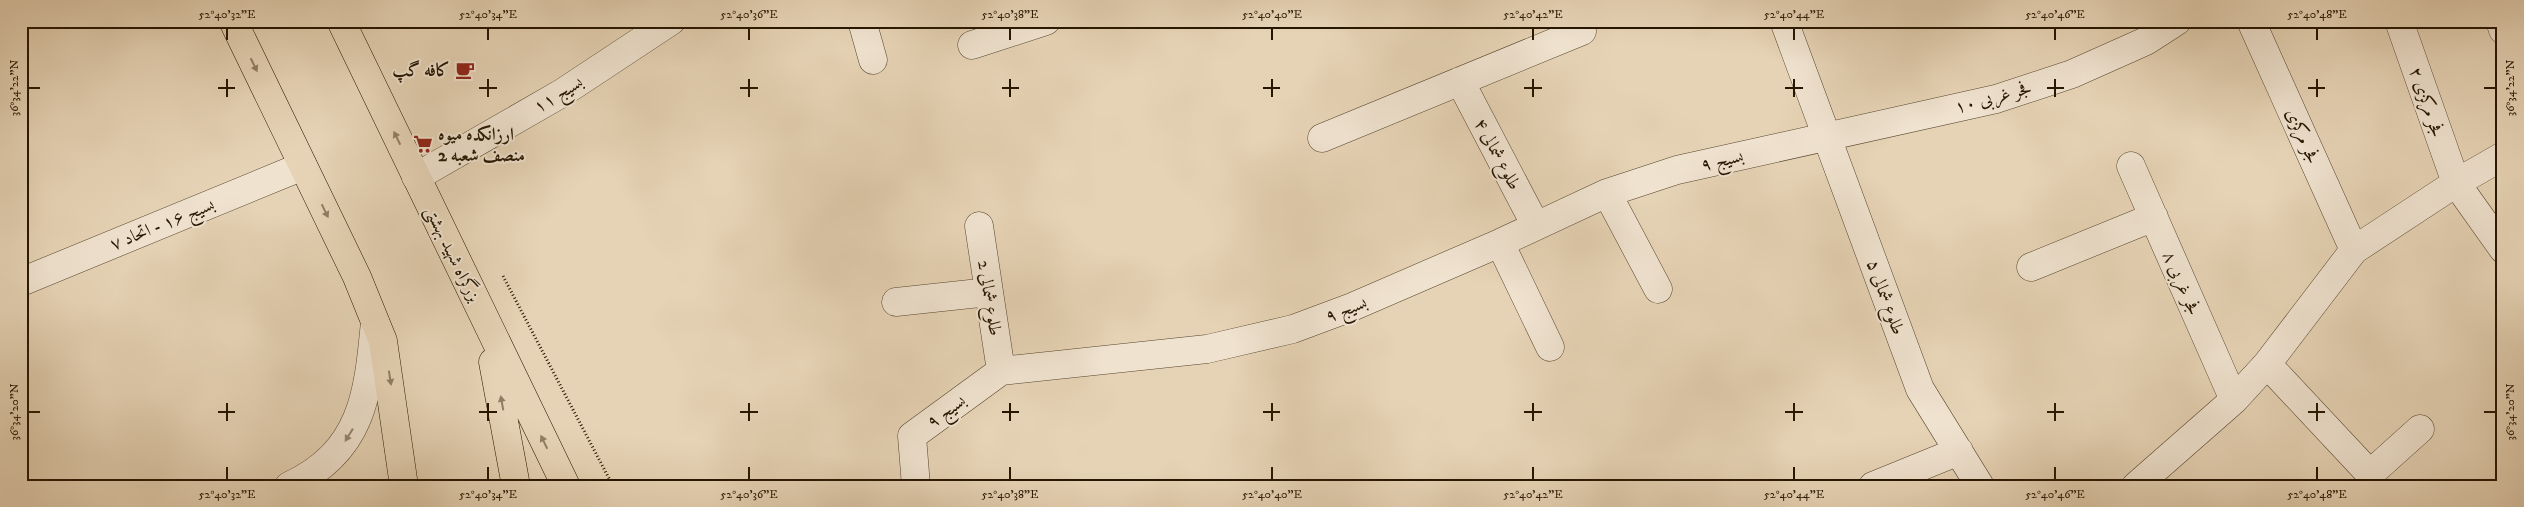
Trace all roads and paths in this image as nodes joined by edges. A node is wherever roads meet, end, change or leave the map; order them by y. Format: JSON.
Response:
{"nodes":[{"id":1,"x":233,"y":21,"type":"edge"},
{"id":2,"x":341,"y":21,"type":"edge"},
{"id":3,"x":671,"y":21,"type":"edge"},
{"id":4,"x":862,"y":21,"type":"edge"},
{"id":5,"x":1046,"y":21,"type":"edge"},
{"id":6,"x":1784,"y":21,"type":"edge"},
{"id":7,"x":2177,"y":21,"type":"edge"},
{"id":8,"x":2251,"y":21,"type":"edge"},
{"id":9,"x":2399,"y":21,"type":"edge"},
{"id":10,"x":2500,"y":21,"type":"edge"},
{"id":11,"x":2503,"y":30,"type":"edge"},
{"id":12,"x":1582,"y":31,"type":"dead end"},
{"id":13,"x":972,"y":45,"type":"dead end"},
{"id":14,"x":873,"y":60,"type":"dead end"},
{"id":15,"x":1460,"y":81,"type":"junction"},
{"id":16,"x":1827,"y":137,"type":"junction"},
{"id":17,"x":1322,"y":138,"type":"dead end"},
{"id":18,"x":2503,"y":156,"type":"edge"},
{"id":19,"x":303,"y":166,"type":"junction"},
{"id":20,"x":2132,"y":166,"type":"dead end"},
{"id":21,"x":416,"y":177,"type":"junction"},
{"id":22,"x":2456,"y":183,"type":"junction"},
{"id":23,"x":1607,"y":193,"type":"junction"},
{"id":24,"x":2154,"y":217,"type":"junction"},
{"id":25,"x":979,"y":226,"type":"dead end"},
{"id":26,"x":1536,"y":226,"type":"junction"},
{"id":27,"x":1500,"y":243,"type":"junction"},
{"id":28,"x":2503,"y":249,"type":"edge"},
{"id":29,"x":2354,"y":250,"type":"junction"},
{"id":30,"x":2031,"y":267,"type":"dead end"},
{"id":31,"x":21,"y":282,"type":"edge"},
{"id":32,"x":1658,"y":290,"type":"dead end"},
{"id":33,"x":989,"y":292,"type":"junction"},
{"id":34,"x":896,"y":302,"type":"dead end"},
{"id":35,"x":479,"y":309,"type":"junction"},
{"id":36,"x":376,"y":320,"type":"junction"},
{"id":37,"x":1550,"y":347,"type":"dead end"},
{"id":38,"x":2267,"y":364,"type":"junction"},
{"id":39,"x":1001,"y":370,"type":"junction"},
{"id":40,"x":2234,"y":400,"type":"junction"},
{"id":41,"x":2420,"y":429,"type":"dead end"},
{"id":42,"x":1959,"y":451,"type":"junction"},
{"id":43,"x":289,"y":486,"type":"edge"},
{"id":44,"x":404,"y":486,"type":"edge"},
{"id":45,"x":516,"y":486,"type":"edge"},
{"id":46,"x":566,"y":486,"type":"edge"},
{"id":47,"x":916,"y":486,"type":"edge"},
{"id":48,"x":1873,"y":486,"type":"edge"},
{"id":49,"x":1980,"y":486,"type":"edge"},
{"id":50,"x":2136,"y":486,"type":"edge"}],
"edges":[{"from":1,"to":19,"type":"highway","one_way":true},
{"from":21,"to":2,"type":"highway","name":"بزرگراه شهید بهشتی","one_way":true},
{"from":3,"to":21,"type":"street","name":"بسیج ۱۱"},
{"from":4,"to":14,"type":"street"},
{"from":5,"to":13,"type":"street"},
{"from":6,"to":16,"type":"street","name":"طلوع شمالی ۵"},
{"from":7,"to":16,"type":"street","name":"فجر غربی ۱۰"},
{"from":8,"to":29,"type":"street","name":"فجر مرکزی"},
{"from":9,"to":22,"type":"street","name":"فجر مرکزی ۲"},
{"from":10,"to":11,"type":"street"},
{"from":12,"to":15,"type":"street"},
{"from":15,"to":17,"type":"street"},
{"from":15,"to":26,"type":"street","name":"طلوع شمالی ۴"},
{"from":16,"to":23,"type":"street","name":"بسیج ۹"},
{"from":16,"to":42,"type":"street","name":"طلوع شمالی ۵"},
{"from":18,"to":22,"type":"street"},
{"from":19,"to":31,"type":"street","name":"بسیج ۱۶ - اتحاد ۷"},
{"from":19,"to":36,"type":"highway","one_way":true},
{"from":20,"to":24,"type":"street","name":"فجر غربی ۸"},
{"from":21,"to":35,"type":"highway","name":"بزرگراه شهید بهشتی"},
{"from":22,"to":28,"type":"street","name":"فجر مرکزی ۲"},
{"from":22,"to":29,"type":"street"},
{"from":23,"to":26,"type":"street","name":"بسیج ۹"},
{"from":23,"to":32,"type":"street"},
{"from":24,"to":30,"type":"street"},
{"from":24,"to":40,"type":"street","name":"فجر غربی ۸"},
{"from":25,"to":33,"type":"street","name":"طلوع شمالی 2"},
{"from":26,"to":27,"type":"street","name":"بسیج ۹"},
{"from":27,"to":37,"type":"street"},
{"from":27,"to":39,"type":"street","name":"بسیج ۹"},
{"from":29,"to":38,"type":"street"},
{"from":33,"to":34,"type":"street"},
{"from":33,"to":39,"type":"street","name":"طلوع شمالی 2"},
{"from":45,"to":35,"type":"highway","one_way":true},
{"from":46,"to":35,"type":"highway","name":"بزرگراه شهید بهشتی","one_way":true},
{"from":36,"to":43,"type":"street","one_way":true},
{"from":36,"to":44,"type":"highway","one_way":true},
{"from":38,"to":40,"type":"street"},
{"from":38,"to":41,"type":"street"},
{"from":39,"to":47,"type":"street","name":"بسیج ۹"},
{"from":40,"to":50,"type":"street"},
{"from":42,"to":48,"type":"street"},
{"from":42,"to":49,"type":"street","name":"طلوع شمالی ۵"}]}
